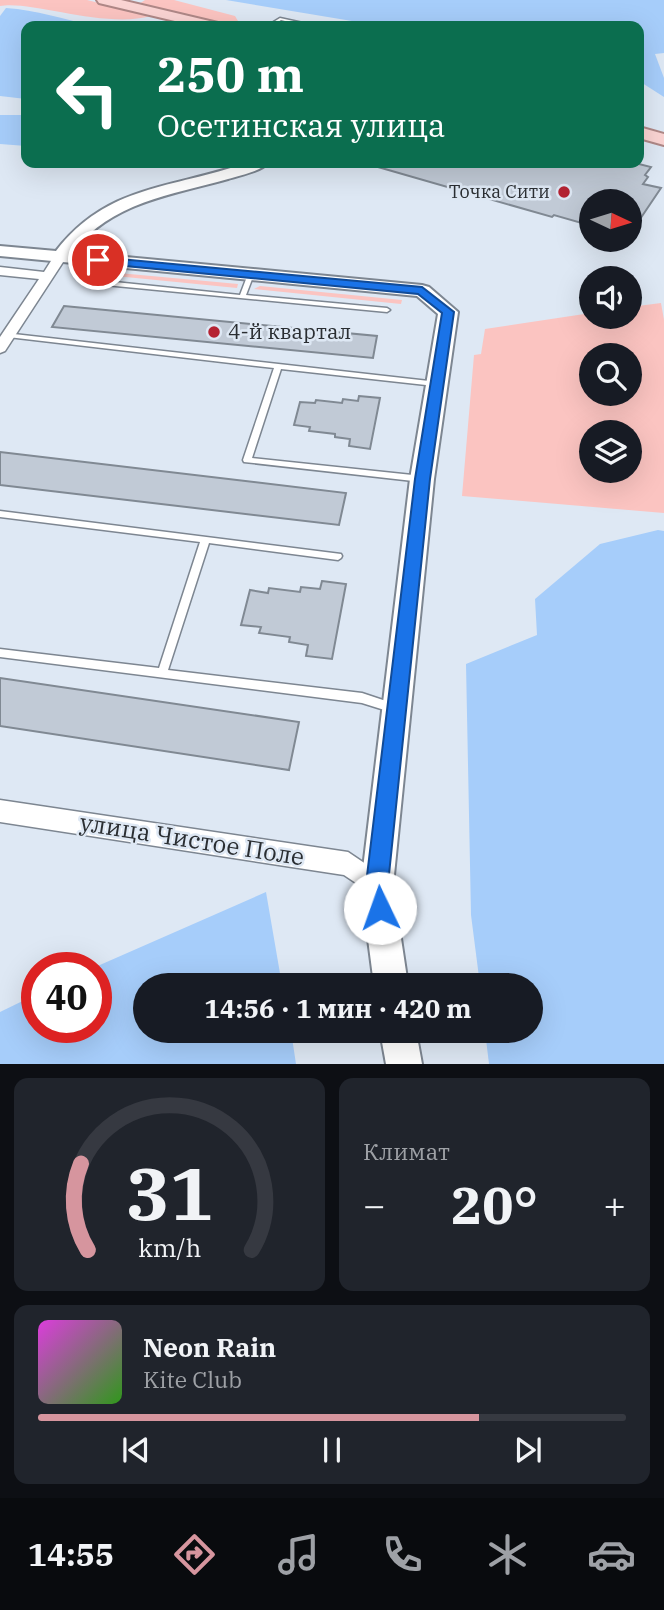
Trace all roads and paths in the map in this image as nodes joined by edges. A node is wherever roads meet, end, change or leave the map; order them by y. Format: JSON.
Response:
{"nodes":[{"id":1,"x":104,"y":0,"type":"edge"},
{"id":2,"x":192,"y":21,"type":"edge"},
{"id":3,"x":644,"y":134,"type":"edge"},
{"id":4,"x":664,"y":140,"type":"edge"},
{"id":5,"x":243,"y":168,"type":"edge"},
{"id":6,"x":0,"y":251,"type":"edge"},
{"id":7,"x":61,"y":256,"type":"junction"},
{"id":8,"x":0,"y":271,"type":"edge"},
{"id":9,"x":251,"y":274,"type":"junction"},
{"id":10,"x":40,"y":275,"type":"dead end"},
{"id":11,"x":105,"y":283,"type":"dead end"},
{"id":12,"x":242,"y":297,"type":"junction"},
{"id":13,"x":387,"y":310,"type":"dead end"},
{"id":14,"x":3,"y":341,"type":"edge"},
{"id":15,"x":278,"y":367,"type":"junction"},
{"id":16,"x":435,"y":384,"type":"junction"},
{"id":17,"x":422,"y":479,"type":"junction"},
{"id":18,"x":0,"y":514,"type":"edge"},
{"id":19,"x":206,"y":539,"type":"junction"},
{"id":20,"x":338,"y":555,"type":"dead end"},
{"id":21,"x":0,"y":653,"type":"edge"},
{"id":22,"x":162,"y":673,"type":"junction"},
{"id":23,"x":396,"y":708,"type":"junction"},
{"id":24,"x":0,"y":811,"type":"edge"},
{"id":25,"x":377,"y":884,"type":"junction"},
{"id":26,"x":389,"y":973,"type":"edge"},
{"id":27,"x":400,"y":1043,"type":"edge"},
{"id":28,"x":404,"y":1064,"type":"edge"}],
"edges":[{"from":1,"to":2,"type":"main road"},
{"from":3,"to":4,"type":"main road"},
{"from":5,"to":7,"type":"street"},
{"from":6,"to":7,"type":"street"},
{"from":7,"to":9,"type":"street"},
{"from":7,"to":14,"type":"street"},
{"from":8,"to":10,"type":"street"},
{"from":9,"to":12,"type":"lane"},
{"from":9,"to":16,"type":"street"},
{"from":11,"to":12,"type":"lane"},
{"from":12,"to":13,"type":"lane"},
{"from":14,"to":15,"type":"lane"},
{"from":15,"to":16,"type":"lane"},
{"from":15,"to":17,"type":"lane"},
{"from":16,"to":17,"type":"street"},
{"from":17,"to":23,"type":"street"},
{"from":18,"to":19,"type":"lane"},
{"from":19,"to":20,"type":"lane"},
{"from":19,"to":22,"type":"lane"},
{"from":21,"to":22,"type":"lane"},
{"from":22,"to":23,"type":"lane"},
{"from":23,"to":25,"type":"street"},
{"from":24,"to":25,"type":"street","name":"улица Чистое Поле"},
{"from":25,"to":26,"type":"street"},
{"from":27,"to":28,"type":"street"}]}
